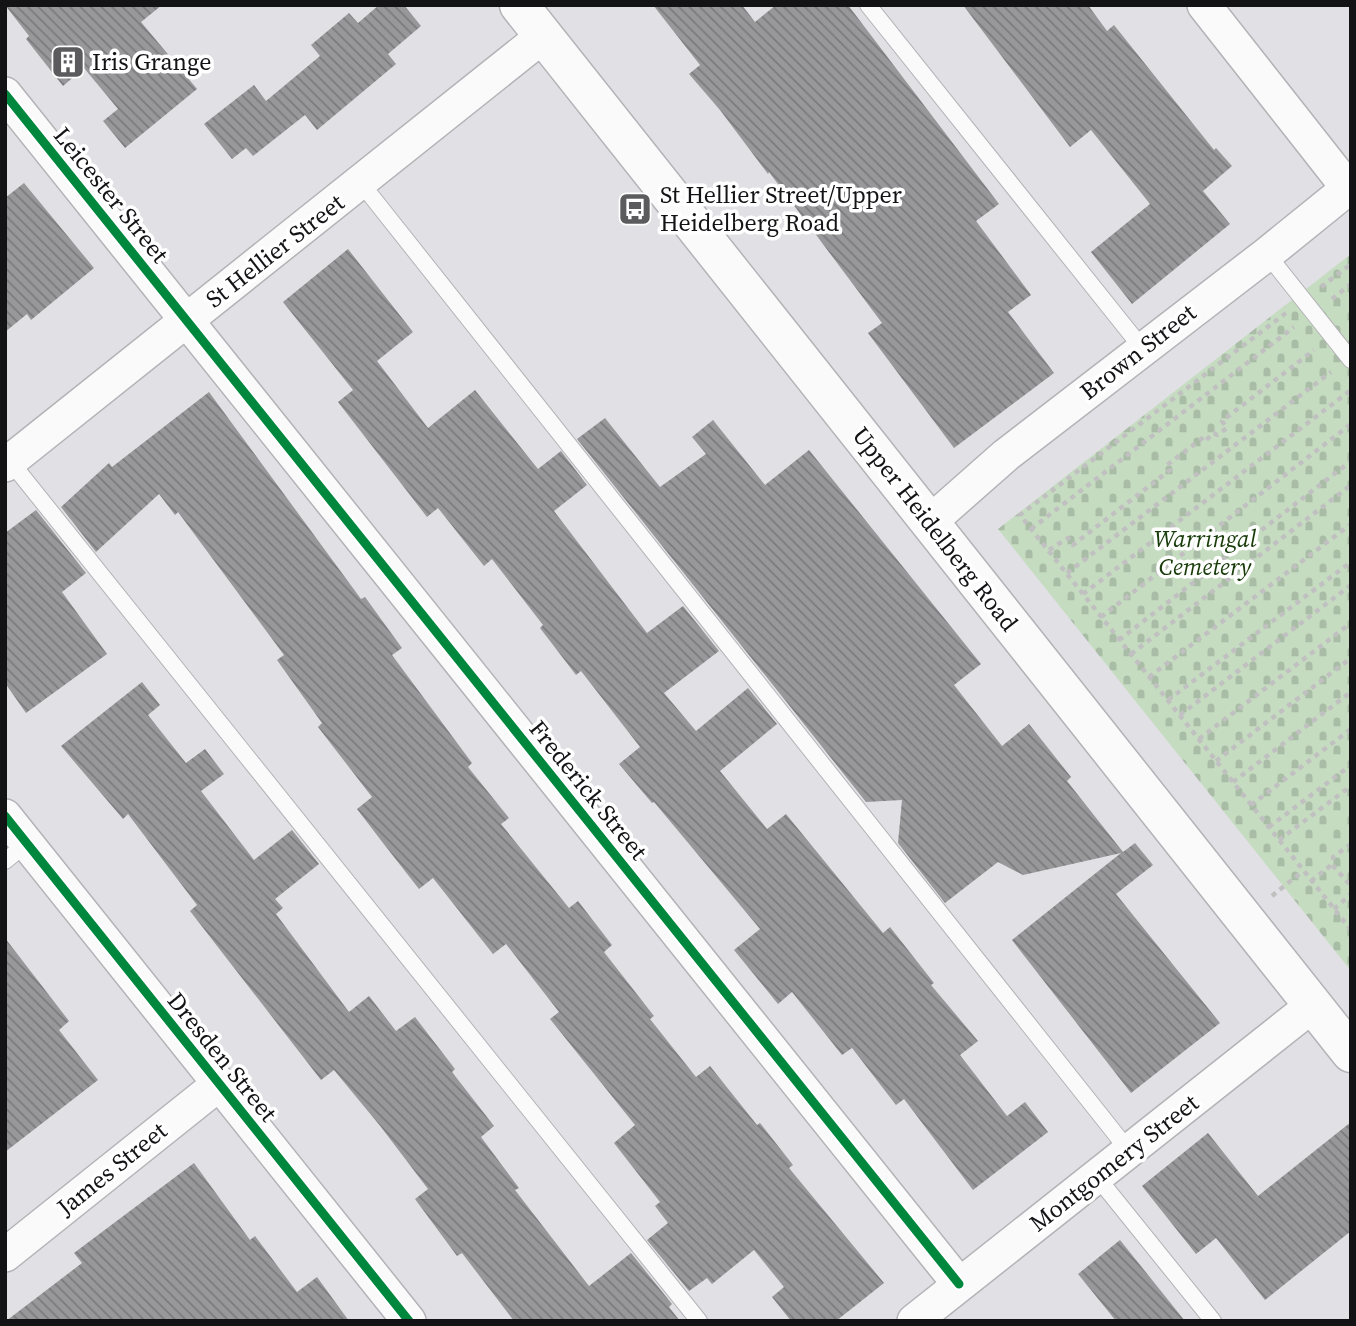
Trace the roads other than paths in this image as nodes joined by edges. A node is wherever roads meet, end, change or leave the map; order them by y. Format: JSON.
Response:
{"nodes":[{"id":1,"x":519,"y":5,"type":"edge"},
{"id":2,"x":868,"y":5,"type":"edge"},
{"id":3,"x":1204,"y":5,"type":"edge"},
{"id":4,"x":543,"y":36,"type":"junction"},
{"id":5,"x":5,"y":94,"type":"edge"},
{"id":6,"x":361,"y":183,"type":"junction"},
{"id":7,"x":1350,"y":187,"type":"edge"},
{"id":8,"x":1266,"y":254,"type":"junction"},
{"id":9,"x":187,"y":321,"type":"junction"},
{"id":10,"x":1142,"y":348,"type":"junction"},
{"id":11,"x":1350,"y":359,"type":"edge"},
{"id":12,"x":8,"y":463,"type":"edge"},
{"id":13,"x":930,"y":522,"type":"junction"},
{"id":14,"x":5,"y":816,"type":"edge"},
{"id":15,"x":16,"y":852,"type":"edge"},
{"id":16,"x":1313,"y":1004,"type":"junction"},
{"id":17,"x":1351,"y":1053,"type":"edge"},
{"id":18,"x":219,"y":1084,"type":"junction"},
{"id":19,"x":1129,"y":1151,"type":"junction"},
{"id":20,"x":1097,"y":1177,"type":"junction"},
{"id":21,"x":5,"y":1255,"type":"edge"},
{"id":22,"x":959,"y":1284,"type":"junction"},
{"id":23,"x":408,"y":1321,"type":"edge"},
{"id":24,"x":699,"y":1321,"type":"edge"},
{"id":25,"x":914,"y":1321,"type":"edge"},
{"id":26,"x":1213,"y":1321,"type":"edge"}],
"edges":[{"from":1,"to":4,"type":"main road","name":"Upper Heidelberg Road"},
{"from":2,"to":10,"type":"lane"},
{"from":3,"to":7,"type":"street"},
{"from":4,"to":6,"type":"street","name":"St Hellier Street"},
{"from":4,"to":13,"type":"main road","name":"Upper Heidelberg Road"},
{"from":5,"to":9,"type":"street","name":"Leicester Street"},
{"from":6,"to":9,"type":"street","name":"St Hellier Street"},
{"from":6,"to":19,"type":"lane"},
{"from":7,"to":8,"type":"street","name":"Brown Street"},
{"from":8,"to":10,"type":"street","name":"Brown Street"},
{"from":8,"to":11,"type":"lane"},
{"from":9,"to":12,"type":"street","name":"St Hellier Street"},
{"from":9,"to":22,"type":"street","name":"Frederick Street"},
{"from":10,"to":13,"type":"street","name":"Brown Street"},
{"from":12,"to":24,"type":"lane"},
{"from":13,"to":16,"type":"main road","name":"Upper Heidelberg Road"},
{"from":14,"to":15,"type":"street","name":"Dresden Street"},
{"from":15,"to":18,"type":"street","name":"Dresden Street"},
{"from":16,"to":17,"type":"main road","name":"Upper Heidelberg Road"},
{"from":16,"to":19,"type":"street","name":"Montgomery Street"},
{"from":18,"to":21,"type":"street","name":"James Street"},
{"from":18,"to":23,"type":"street","name":"Dresden Street"},
{"from":19,"to":20,"type":"street","name":"Montgomery Street"},
{"from":20,"to":22,"type":"street","name":"Montgomery Street"},
{"from":20,"to":26,"type":"lane"},
{"from":22,"to":25,"type":"street","name":"Montgomery Street"}]}
